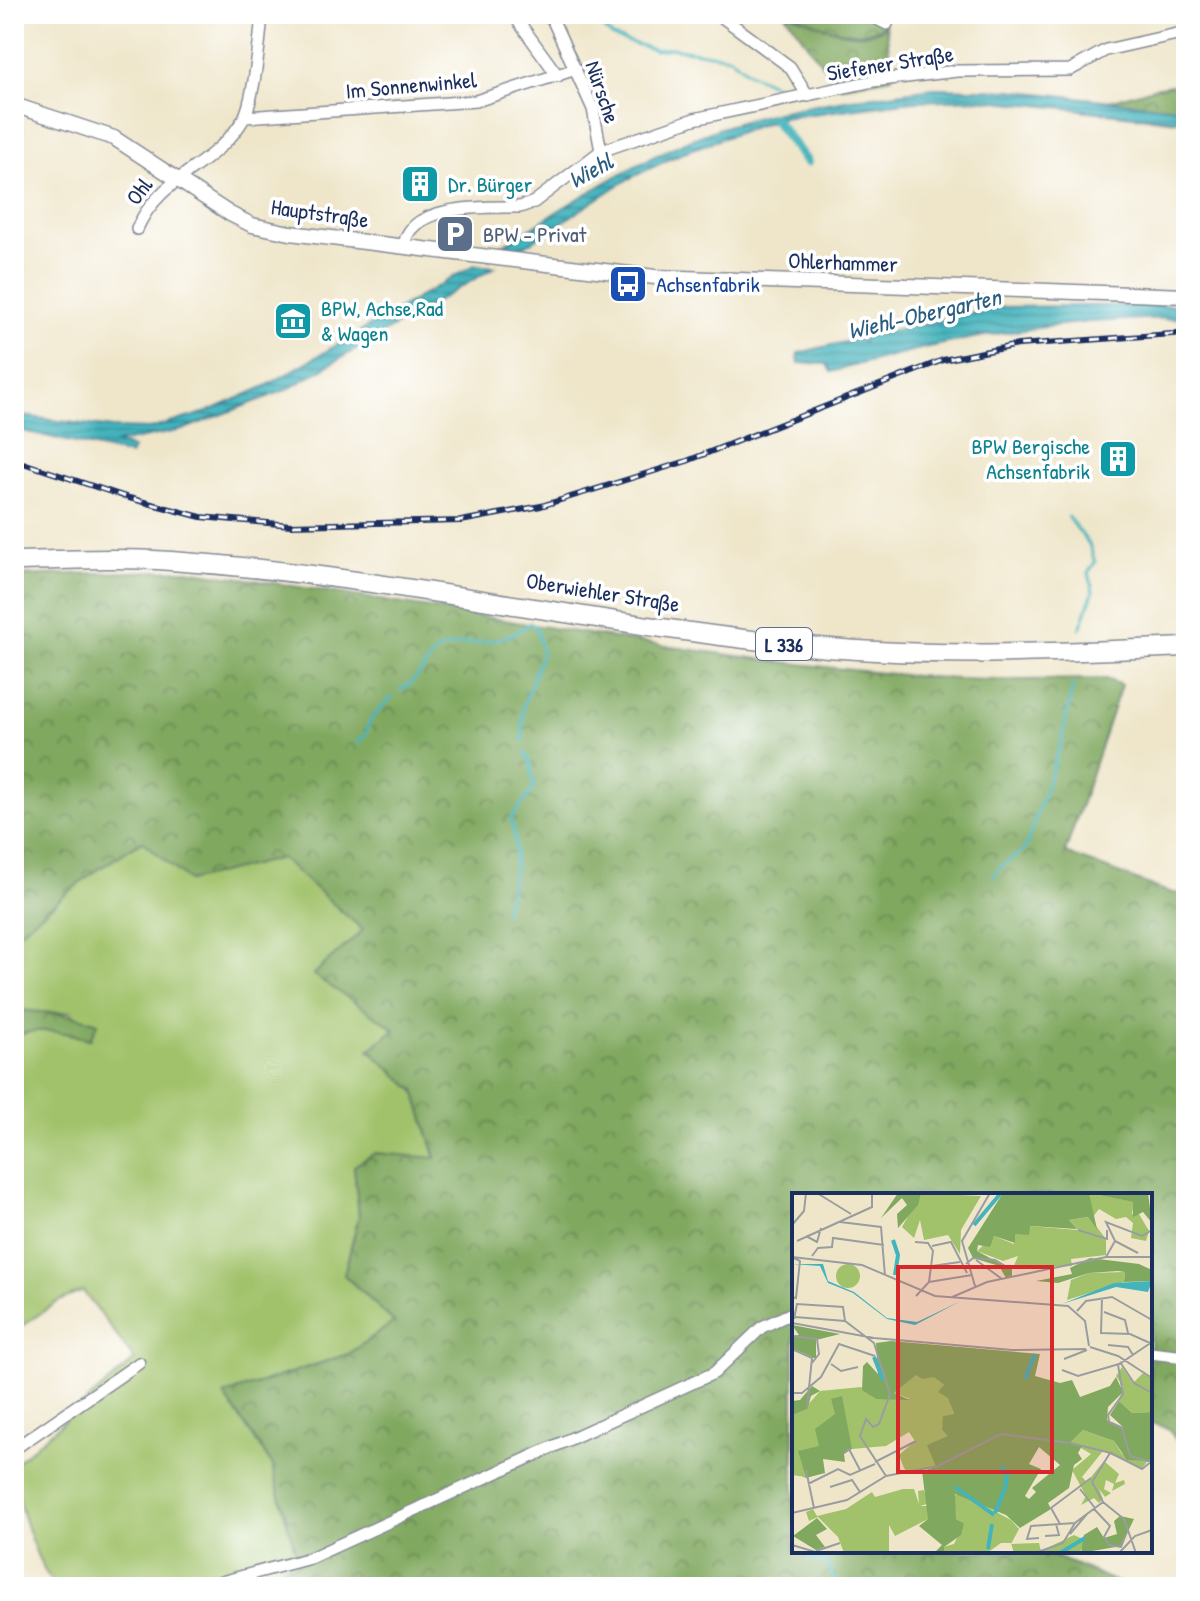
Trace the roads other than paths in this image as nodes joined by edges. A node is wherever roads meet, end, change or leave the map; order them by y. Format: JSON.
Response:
{"nodes":[{"id":1,"x":262,"y":14,"type":"edge"},
{"id":2,"x":513,"y":14,"type":"edge"},
{"id":3,"x":550,"y":14,"type":"edge"},
{"id":4,"x":718,"y":14,"type":"edge"},
{"id":5,"x":867,"y":14,"type":"edge"},
{"id":6,"x":887,"y":24,"type":"dead end"},
{"id":7,"x":1186,"y":32,"type":"edge"},
{"id":8,"x":576,"y":69,"type":"junction"},
{"id":9,"x":558,"y":76,"type":"junction"},
{"id":10,"x":808,"y":96,"type":"junction"},
{"id":11,"x":14,"y":105,"type":"edge"},
{"id":12,"x":245,"y":117,"type":"junction"},
{"id":13,"x":601,"y":151,"type":"junction"},
{"id":14,"x":176,"y":179,"type":"junction"},
{"id":15,"x":137,"y":229,"type":"dead end"},
{"id":16,"x":404,"y":247,"type":"junction"},
{"id":17,"x":1186,"y":296,"type":"edge"},
{"id":18,"x":14,"y":559,"type":"edge"},
{"id":19,"x":1186,"y":647,"type":"edge"},
{"id":20,"x":792,"y":1313,"type":"edge"},
{"id":21,"x":1152,"y":1353,"type":"edge"},
{"id":22,"x":1186,"y":1357,"type":"edge"},
{"id":23,"x":139,"y":1363,"type":"dead end"},
{"id":24,"x":14,"y":1449,"type":"edge"},
{"id":25,"x":203,"y":1587,"type":"edge"}],
"edges":[{"from":1,"to":12,"type":"street"},
{"from":2,"to":9,"type":"street"},
{"from":3,"to":8,"type":"street","name":"Nürsche"},
{"from":4,"to":10,"type":"street"},
{"from":5,"to":6,"type":"street"},
{"from":7,"to":10,"type":"street","name":"Siefener Straße"},
{"from":8,"to":9,"type":"street","name":"Im Sonnenwinkel"},
{"from":8,"to":13,"type":"street","name":"Nürsche"},
{"from":9,"to":12,"type":"street","name":"Im Sonnenwinkel"},
{"from":10,"to":13,"type":"street","name":"Siefener Straße"},
{"from":11,"to":14,"type":"street","name":"Hauptstraße"},
{"from":12,"to":14,"type":"street","name":"Ohl"},
{"from":13,"to":16,"type":"street","name":"Nürsche"},
{"from":14,"to":15,"type":"street","name":"Ohl"},
{"from":14,"to":16,"type":"street","name":"Hauptstraße"},
{"from":16,"to":17,"type":"street","name":"Ohlerhammer"},
{"from":18,"to":19,"type":"main road","name":"Oberwiehler Straße","number":"L 336"},
{"from":20,"to":25,"type":"street"},
{"from":21,"to":22,"type":"street"},
{"from":23,"to":24,"type":"street"}]}
